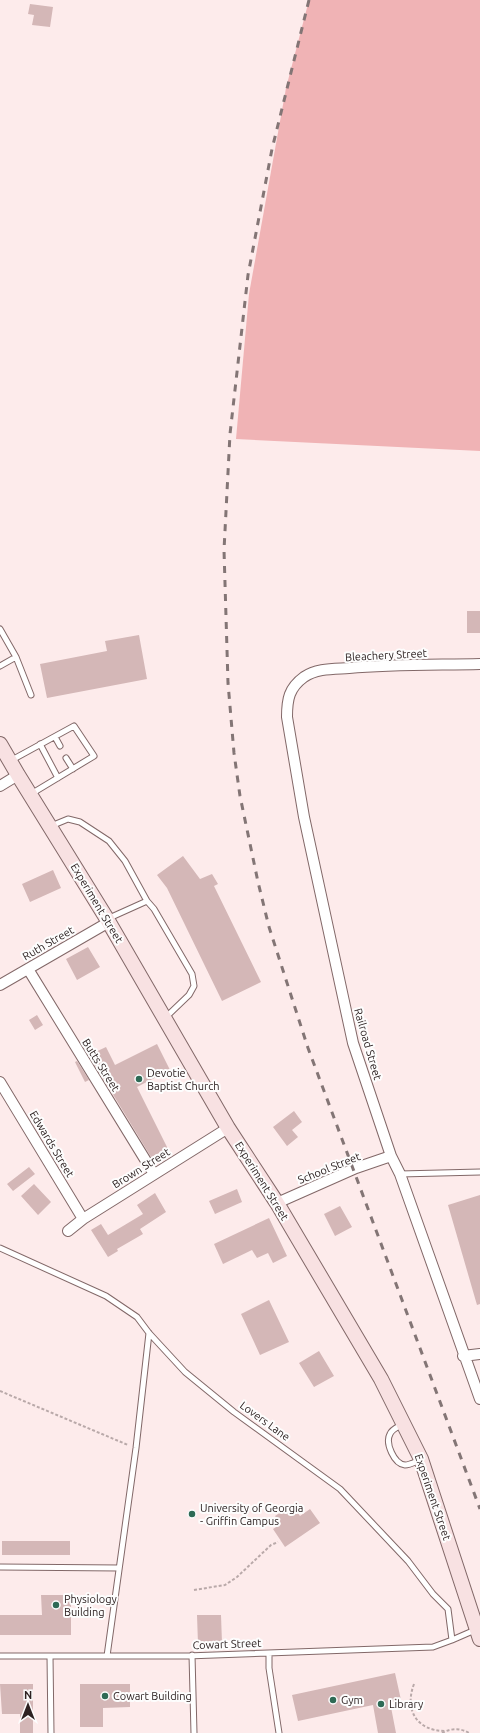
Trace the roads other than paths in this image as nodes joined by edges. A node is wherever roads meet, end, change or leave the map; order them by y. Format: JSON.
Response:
{"nodes":[{"id":1,"x":0,"y":629,"type":"edge"},
{"id":2,"x":16,"y":657,"type":"junction"},
{"id":3,"x":480,"y":664,"type":"edge"},
{"id":4,"x":0,"y":666,"type":"edge"},
{"id":5,"x":297,"y":684,"type":"joint"},
{"id":6,"x":30,"y":695,"type":"dead end"},
{"id":7,"x":55,"y":737,"type":"junction"},
{"id":8,"x":0,"y":744,"type":"edge"},
{"id":9,"x":40,"y":744,"type":"junction"},
{"id":10,"x":60,"y":746,"type":"dead end"},
{"id":11,"x":66,"y":758,"type":"dead end"},
{"id":12,"x":10,"y":761,"type":"junction"},
{"id":13,"x":73,"y":769,"type":"junction"},
{"id":14,"x":18,"y":775,"type":"junction"},
{"id":15,"x":58,"y":778,"type":"junction"},
{"id":16,"x":0,"y":786,"type":"edge"},
{"id":17,"x":30,"y":795,"type":"junction"},
{"id":18,"x":50,"y":826,"type":"junction"},
{"id":19,"x":147,"y":901,"type":"junction"},
{"id":20,"x":108,"y":920,"type":"junction"},
{"id":21,"x":28,"y":969,"type":"junction"},
{"id":22,"x":0,"y":985,"type":"edge"},
{"id":23,"x":165,"y":1018,"type":"junction"},
{"id":24,"x":0,"y":1082,"type":"edge"},
{"id":25,"x":228,"y":1128,"type":"junction"},
{"id":26,"x":391,"y":1156,"type":"junction"},
{"id":27,"x":480,"y":1172,"type":"edge"},
{"id":28,"x":154,"y":1174,"type":"junction"},
{"id":29,"x":400,"y":1174,"type":"junction"},
{"id":30,"x":277,"y":1203,"type":"junction"},
{"id":31,"x":83,"y":1219,"type":"junction"},
{"id":32,"x":68,"y":1231,"type":"dead end"},
{"id":33,"x":0,"y":1248,"type":"edge"},
{"id":34,"x":149,"y":1333,"type":"junction"},
{"id":35,"x":480,"y":1354,"type":"edge"},
{"id":36,"x":463,"y":1356,"type":"junction"},
{"id":37,"x":480,"y":1399,"type":"edge"},
{"id":38,"x":403,"y":1424,"type":"junction"},
{"id":39,"x":421,"y":1459,"type":"junction"},
{"id":40,"x":0,"y":1567,"type":"edge"},
{"id":41,"x":119,"y":1568,"type":"junction"},
{"id":42,"x":478,"y":1634,"type":"edge"},
{"id":43,"x":452,"y":1640,"type":"junction"},
{"id":44,"x":269,"y":1653,"type":"junction"},
{"id":45,"x":192,"y":1655,"type":"junction"},
{"id":46,"x":0,"y":1656,"type":"edge"},
{"id":47,"x":50,"y":1656,"type":"junction"},
{"id":48,"x":107,"y":1656,"type":"junction"},
{"id":49,"x":51,"y":1733,"type":"edge"},
{"id":50,"x":194,"y":1733,"type":"edge"},
{"id":51,"x":279,"y":1733,"type":"edge"}],
"edges":[{"from":1,"to":2,"type":"lane"},
{"from":2,"to":4,"type":"lane"},
{"from":2,"to":6,"type":"lane"},
{"from":3,"to":5,"type":"street","name":"Bleachery Street"},
{"from":5,"to":26,"type":"street","name":"Railroad Street"},
{"from":7,"to":9,"type":"lane"},
{"from":7,"to":10,"type":"lane"},
{"from":7,"to":13,"type":"lane"},
{"from":8,"to":12,"type":"main road","name":"Experiment Street"},
{"from":9,"to":12,"type":"lane"},
{"from":9,"to":15,"type":"lane"},
{"from":11,"to":13,"type":"lane"},
{"from":12,"to":14,"type":"main road","name":"Experiment Street"},
{"from":13,"to":15,"type":"lane"},
{"from":14,"to":16,"type":"street"},
{"from":14,"to":17,"type":"main road","name":"Experiment Street"},
{"from":15,"to":17,"type":"lane"},
{"from":17,"to":18,"type":"main road","name":"Experiment Street"},
{"from":18,"to":19,"type":"lane"},
{"from":18,"to":20,"type":"main road","name":"Experiment Street"},
{"from":19,"to":20,"type":"lane"},
{"from":19,"to":23,"type":"lane"},
{"from":20,"to":21,"type":"street","name":"Ruth Street"},
{"from":20,"to":23,"type":"main road","name":"Experiment Street"},
{"from":21,"to":22,"type":"street","name":"Ruth Street"},
{"from":21,"to":28,"type":"street","name":"Butts Street"},
{"from":23,"to":25,"type":"main road","name":"Experiment Street"},
{"from":24,"to":31,"type":"street","name":"Edwards Street"},
{"from":25,"to":28,"type":"street","name":"Brown Street"},
{"from":25,"to":30,"type":"main road","name":"Experiment Street"},
{"from":26,"to":29,"type":"street","name":"Railroad Street"},
{"from":26,"to":30,"type":"street","name":"School Street"},
{"from":27,"to":29,"type":"lane"},
{"from":28,"to":31,"type":"street","name":"Brown Street"},
{"from":29,"to":36,"type":"street","name":"Railroad Street"},
{"from":30,"to":38,"type":"main road","name":"Experiment Street"},
{"from":31,"to":32,"type":"street","name":"Brown Street"},
{"from":33,"to":34,"type":"lane","name":"Lovers Lane"},
{"from":34,"to":41,"type":"lane"},
{"from":34,"to":43,"type":"lane","name":"Lovers Lane"},
{"from":35,"to":36,"type":"street"},
{"from":36,"to":37,"type":"street","name":"Railroad Street"},
{"from":38,"to":39,"type":"main road","name":"Experiment Street"},
{"from":38,"to":39,"type":"lane"},
{"from":39,"to":42,"type":"main road","name":"Experiment Street"},
{"from":40,"to":41,"type":"lane"},
{"from":41,"to":48,"type":"lane"},
{"from":42,"to":43,"type":"lane"},
{"from":43,"to":44,"type":"lane","name":"Cowart Street"},
{"from":44,"to":45,"type":"lane","name":"Cowart Street"},
{"from":44,"to":51,"type":"lane"},
{"from":45,"to":48,"type":"lane","name":"Cowart Street"},
{"from":45,"to":50,"type":"lane"},
{"from":46,"to":47,"type":"lane","name":"Cowart Street"},
{"from":47,"to":48,"type":"lane","name":"Cowart Street"},
{"from":47,"to":49,"type":"lane"}]}
